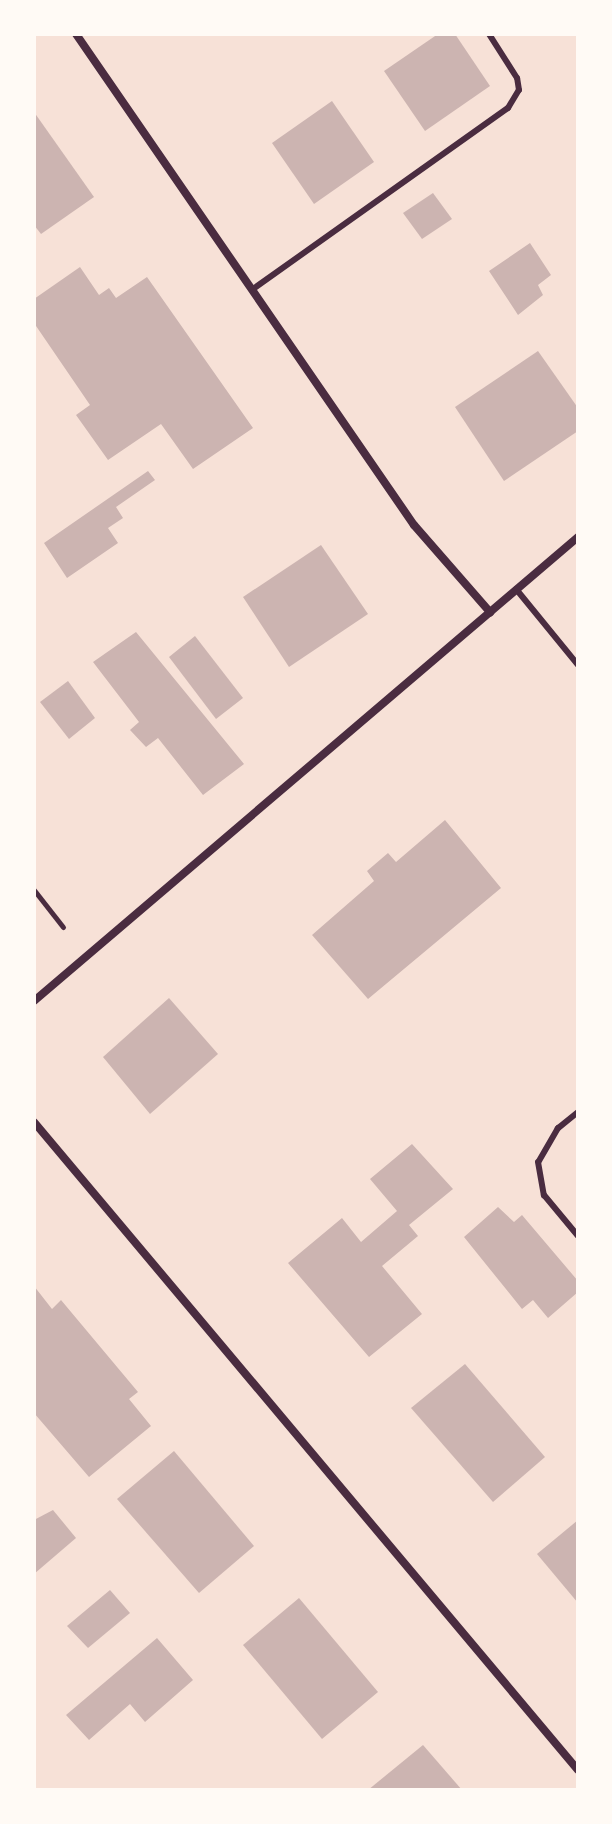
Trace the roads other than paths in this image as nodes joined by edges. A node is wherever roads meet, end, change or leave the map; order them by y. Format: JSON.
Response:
{"nodes":[{"id":1,"x":76,"y":34,"type":"edge"},
{"id":2,"x":489,"y":34,"type":"edge"},
{"id":3,"x":253,"y":289,"type":"junction"},
{"id":4,"x":578,"y":537,"type":"edge"},
{"id":5,"x":516,"y":589,"type":"junction"},
{"id":6,"x":490,"y":612,"type":"junction"},
{"id":7,"x":578,"y":665,"type":"edge"},
{"id":8,"x":34,"y":1001,"type":"edge"},
{"id":9,"x":578,"y":1112,"type":"edge"},
{"id":10,"x":34,"y":1122,"type":"edge"},
{"id":11,"x":578,"y":1236,"type":"edge"},
{"id":12,"x":578,"y":1770,"type":"edge"}],
"edges":[{"from":1,"to":3,"type":"street"},
{"from":2,"to":3,"type":"lane"},
{"from":3,"to":6,"type":"street"},
{"from":4,"to":5,"type":"street"},
{"from":5,"to":6,"type":"street"},
{"from":5,"to":7,"type":"lane"},
{"from":6,"to":8,"type":"street"},
{"from":9,"to":11,"type":"lane"},
{"from":10,"to":12,"type":"street"}]}
